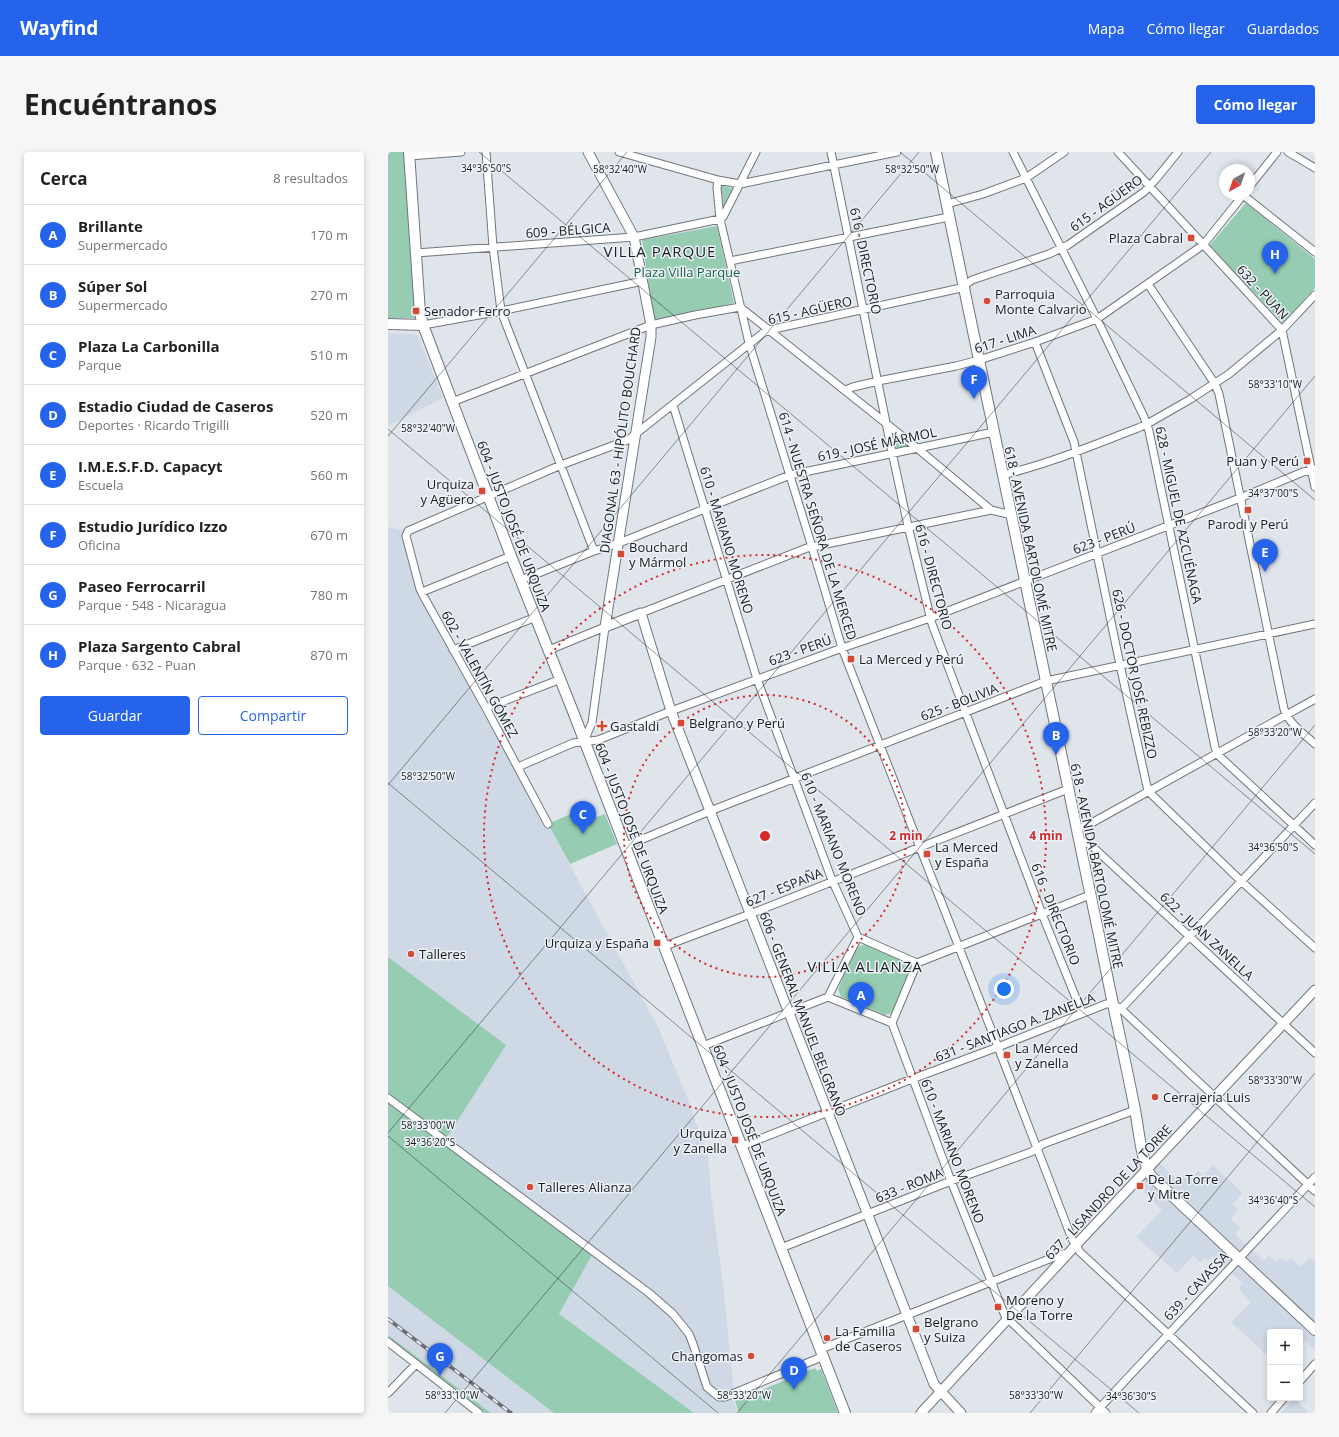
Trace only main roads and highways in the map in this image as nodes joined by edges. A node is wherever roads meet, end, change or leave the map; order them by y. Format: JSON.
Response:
{"nodes":[{"id":1,"x":936,"y":152,"type":"edge"},
{"id":2,"x":409,"y":154,"type":"edge"},
{"id":3,"x":388,"y":324,"type":"edge"},
{"id":4,"x":423,"y":325,"type":"junction"},
{"id":5,"x":1315,"y":1330,"type":"edge"},
{"id":6,"x":845,"y":1413,"type":"edge"}],
"edges":[{"from":1,"to":5,"type":"main road","name":"618 - AVENIDA BARTOLOMÉ MITRE"},
{"from":2,"to":4,"type":"main road","name":"604 - JUSTO JOSÉ DE URQUIZA"},
{"from":3,"to":4,"type":"main road"},
{"from":4,"to":6,"type":"main road","name":"604 - JUSTO JOSÉ DE URQUIZA"}]}
